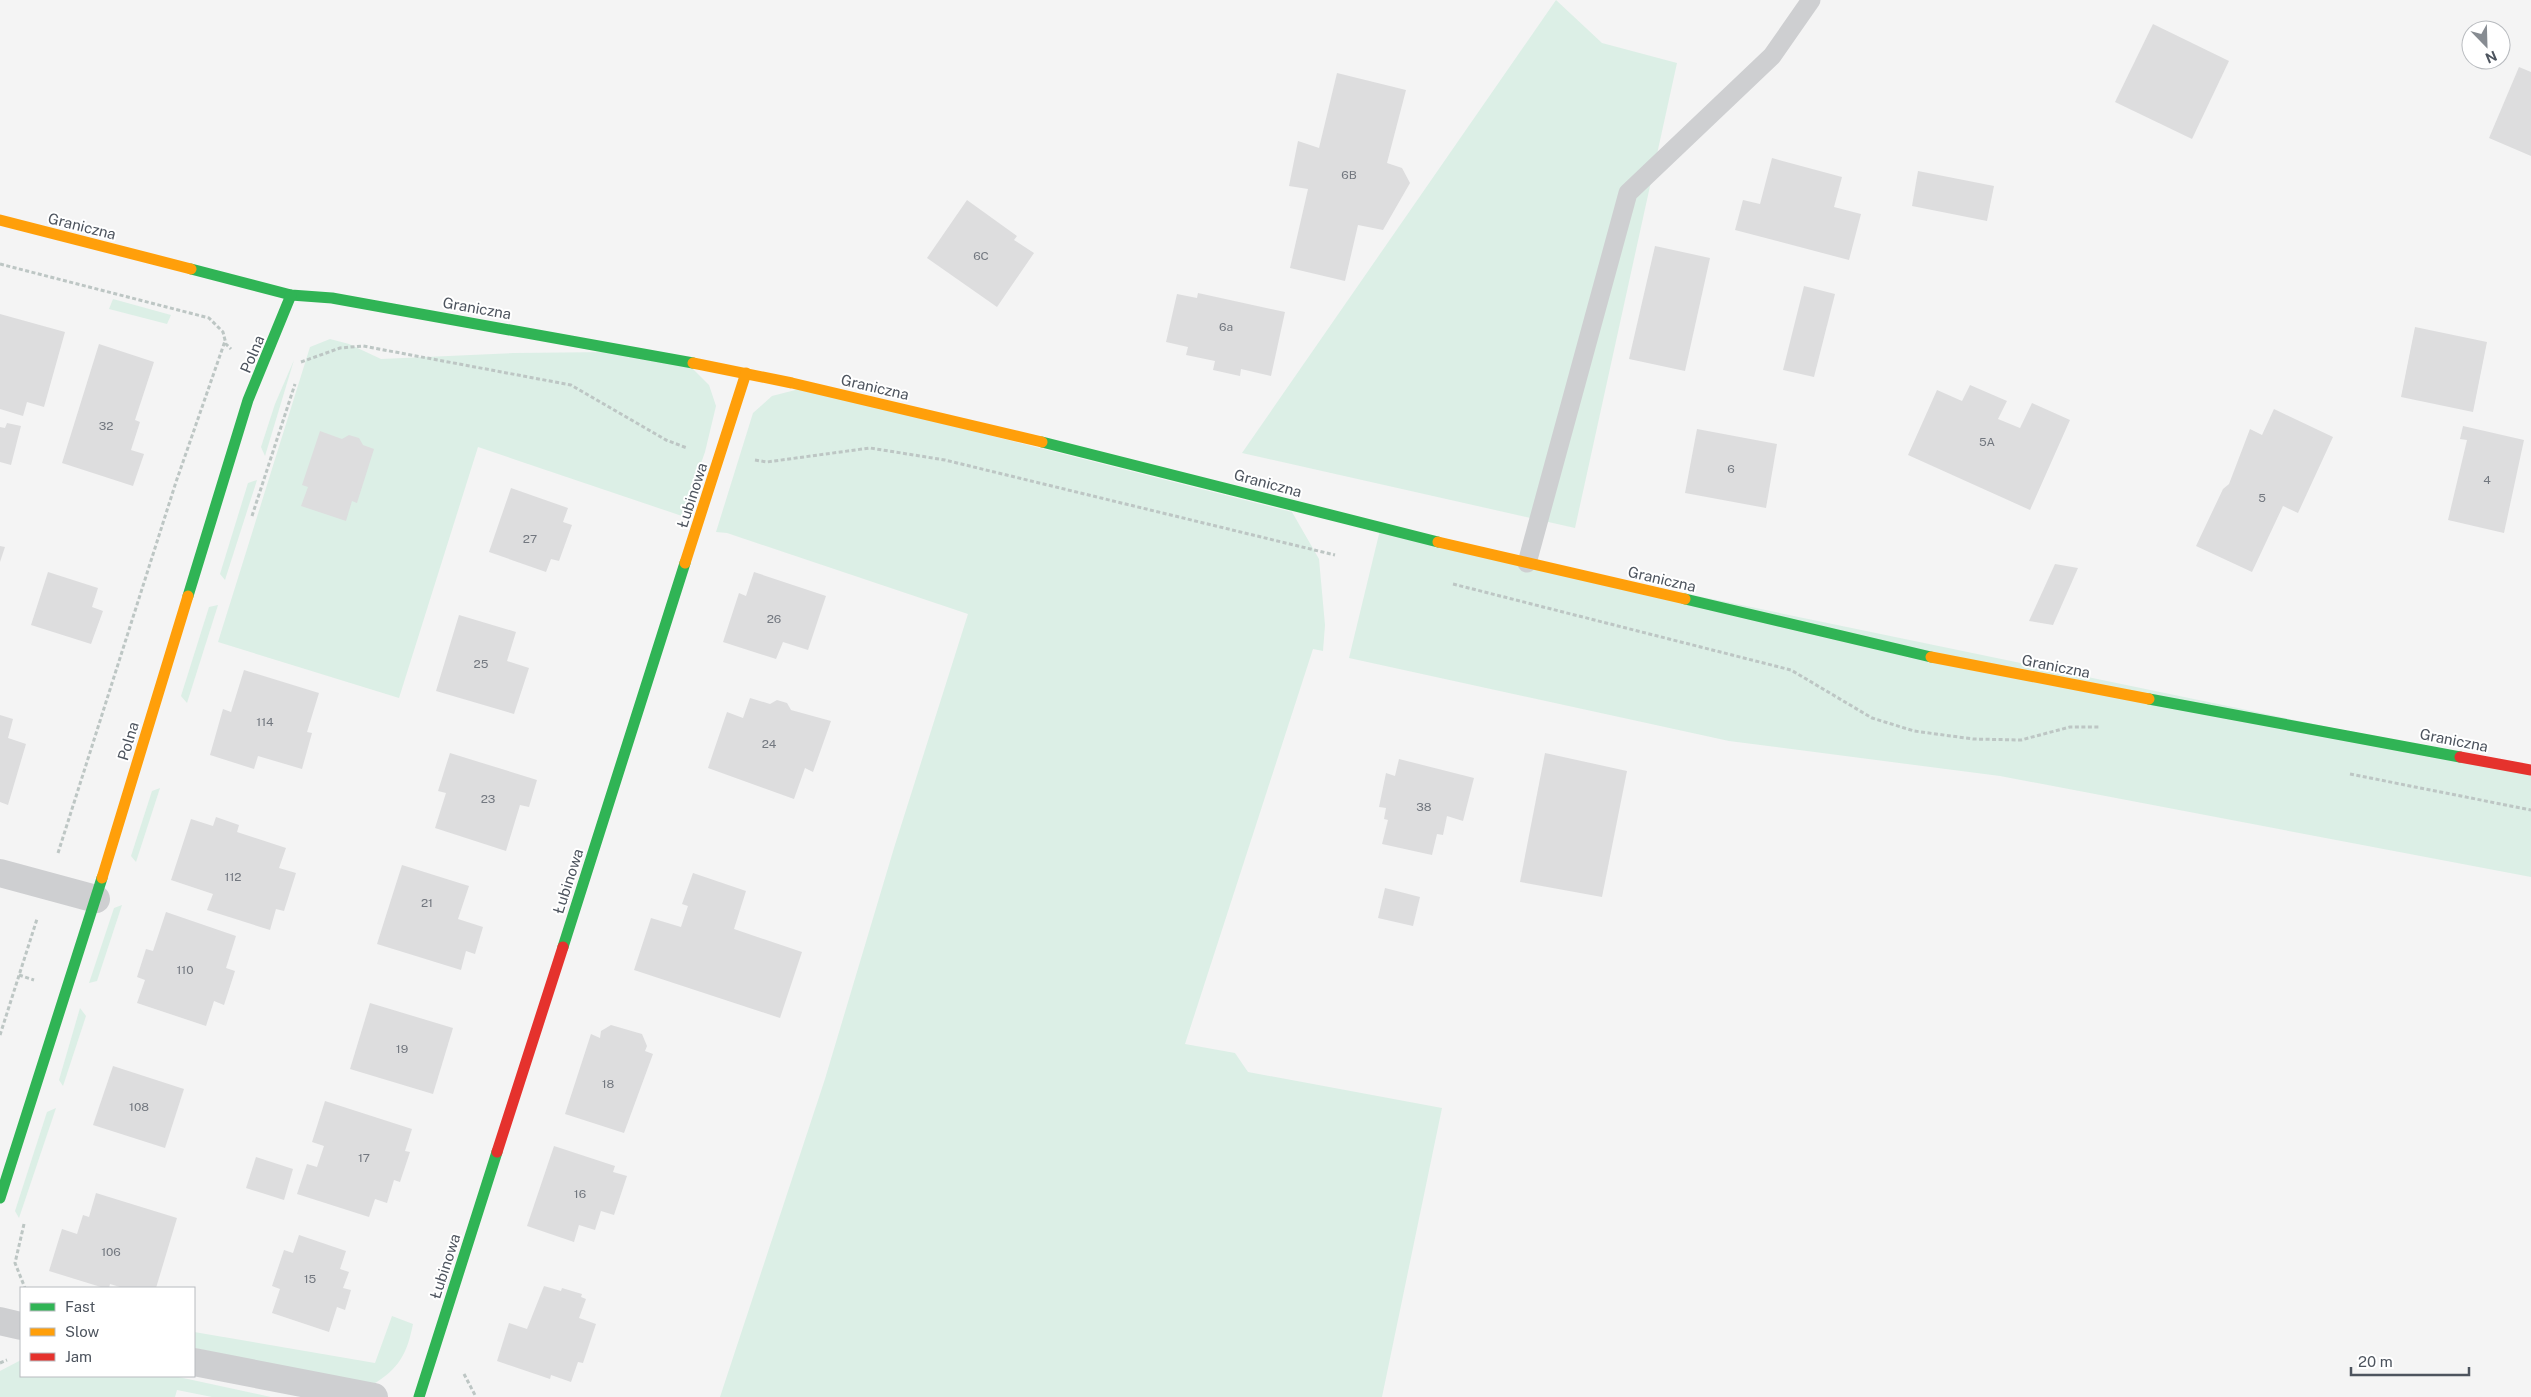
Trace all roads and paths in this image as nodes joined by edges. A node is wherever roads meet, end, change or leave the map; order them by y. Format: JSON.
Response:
{"nodes":[{"id":1,"x":1811,"y":0,"type":"edge"},
{"id":2,"x":0,"y":220,"type":"edge"},
{"id":3,"x":0,"y":264,"type":"edge"},
{"id":4,"x":292,"y":295,"type":"junction"},
{"id":5,"x":225,"y":341,"type":"junction"},
{"id":6,"x":267,"y":358,"type":"junction"},
{"id":7,"x":746,"y":373,"type":"junction"},
{"id":8,"x":721,"y":454,"type":"junction"},
{"id":9,"x":1342,"y":557,"type":"dead end"},
{"id":10,"x":1527,"y":562,"type":"junction"},
{"id":11,"x":1445,"y":582,"type":"dead end"},
{"id":12,"x":2108,"y":727,"type":"dead end"},
{"id":13,"x":2531,"y":770,"type":"edge"},
{"id":14,"x":2340,"y":772,"type":"dead end"},
{"id":15,"x":2531,"y":810,"type":"edge"},
{"id":16,"x":0,"y":873,"type":"edge"},
{"id":17,"x":48,"y":886,"type":"junction"},
{"id":18,"x":96,"y":899,"type":"junction"},
{"id":19,"x":0,"y":1035,"type":"edge"},
{"id":20,"x":0,"y":1198,"type":"edge"},
{"id":21,"x":0,"y":1321,"type":"edge"},
{"id":22,"x":20,"y":1326,"type":"edge"},
{"id":23,"x":195,"y":1362,"type":"edge"},
{"id":24,"x":374,"y":1397,"type":"edge"},
{"id":25,"x":419,"y":1397,"type":"edge"}],
"edges":[{"from":1,"to":10,"type":"lane"},
{"from":2,"to":4,"type":"street","name":"Graniczna"},
{"from":3,"to":5,"type":"path"},
{"from":4,"to":6,"type":"street","name":"Polna"},
{"from":4,"to":7,"type":"street","name":"Graniczna"},
{"from":5,"to":6,"type":"path"},
{"from":5,"to":17,"type":"path"},
{"from":6,"to":8,"type":"path"},
{"from":6,"to":18,"type":"street","name":"Polna"},
{"from":7,"to":8,"type":"street","name":"Łubinowa"},
{"from":7,"to":10,"type":"street","name":"Graniczna"},
{"from":8,"to":9,"type":"path"},
{"from":8,"to":25,"type":"street","name":"Łubinowa"},
{"from":10,"to":13,"type":"street","name":"Graniczna"},
{"from":11,"to":12,"type":"path"},
{"from":14,"to":15,"type":"path"},
{"from":16,"to":17,"type":"street"},
{"from":17,"to":18,"type":"street"},
{"from":17,"to":19,"type":"path"},
{"from":18,"to":20,"type":"street","name":"Polna"},
{"from":21,"to":22,"type":"street"},
{"from":23,"to":24,"type":"street"}]}
